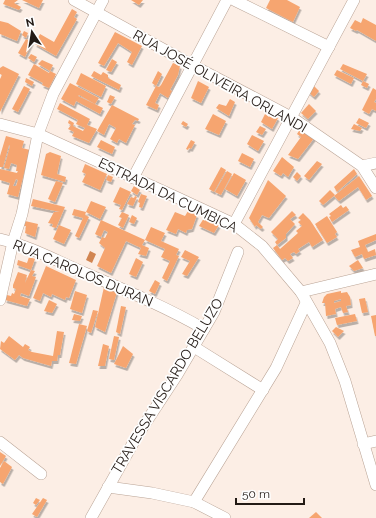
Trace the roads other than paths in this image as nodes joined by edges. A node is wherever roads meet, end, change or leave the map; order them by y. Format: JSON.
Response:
{"nodes":[{"id":1,"x":74,"y":0,"type":"edge"},
{"id":2,"x":103,"y":0,"type":"edge"},
{"id":3,"x":227,"y":0,"type":"edge"},
{"id":4,"x":234,"y":0,"type":"edge"},
{"id":5,"x":354,"y":0,"type":"edge"},
{"id":6,"x":96,"y":13,"type":"junction"},
{"id":7,"x":329,"y":47,"type":"junction"},
{"id":8,"x":192,"y":65,"type":"junction"},
{"id":9,"x":291,"y":116,"type":"junction"},
{"id":10,"x":0,"y":124,"type":"edge"},
{"id":11,"x":38,"y":134,"type":"junction"},
{"id":12,"x":376,"y":163,"type":"edge"},
{"id":13,"x":362,"y":166,"type":"junction"},
{"id":14,"x":133,"y":178,"type":"junction"},
{"id":15,"x":376,"y":188,"type":"edge"},
{"id":16,"x":234,"y":224,"type":"junction"},
{"id":17,"x":0,"y":239,"type":"edge"},
{"id":18,"x":13,"y":242,"type":"junction"},
{"id":19,"x":238,"y":252,"type":"dead end"},
{"id":20,"x":376,"y":274,"type":"edge"},
{"id":21,"x":301,"y":292,"type":"junction"},
{"id":22,"x":0,"y":300,"type":"edge"},
{"id":23,"x":306,"y":302,"type":"junction"},
{"id":24,"x":204,"y":329,"type":"junction"},
{"id":25,"x":194,"y":347,"type":"junction"},
{"id":26,"x":263,"y":390,"type":"junction"},
{"id":27,"x":376,"y":440,"type":"edge"},
{"id":28,"x":0,"y":442,"type":"edge"},
{"id":29,"x":363,"y":444,"type":"junction"},
{"id":30,"x":41,"y":474,"type":"dead end"},
{"id":31,"x":376,"y":485,"type":"edge"},
{"id":32,"x":108,"y":487,"type":"junction"},
{"id":33,"x":194,"y":502,"type":"junction"},
{"id":34,"x":90,"y":518,"type":"edge"},
{"id":35,"x":225,"y":518,"type":"edge"}],
"edges":[{"from":1,"to":6,"type":"street","name":"RUA JOSÉ OLIVEIRA ORLANDI"},
{"from":2,"to":6,"type":"street"},
{"from":3,"to":8,"type":"street"},
{"from":4,"to":7,"type":"street"},
{"from":5,"to":7,"type":"street"},
{"from":6,"to":8,"type":"street","name":"RUA JOSÉ OLIVEIRA ORLANDI"},
{"from":6,"to":11,"type":"street"},
{"from":7,"to":9,"type":"street"},
{"from":8,"to":9,"type":"street","name":"RUA JOSÉ OLIVEIRA ORLANDI"},
{"from":8,"to":14,"type":"street"},
{"from":9,"to":13,"type":"street","name":"RUA JOSÉ OLIVEIRA ORLANDI"},
{"from":9,"to":16,"type":"street"},
{"from":10,"to":11,"type":"street","name":"ESTRADA DA CUMBICA"},
{"from":11,"to":14,"type":"street","name":"ESTRADA DA CUMBICA"},
{"from":11,"to":18,"type":"street"},
{"from":12,"to":13,"type":"street"},
{"from":13,"to":15,"type":"street","name":"RUA JOSÉ OLIVEIRA ORLANDI"},
{"from":14,"to":16,"type":"street","name":"ESTRADA DA CUMBICA"},
{"from":16,"to":21,"type":"street","name":"ESTRADA DA CUMBICA"},
{"from":17,"to":18,"type":"street","name":"RUA CAROLOS DURAN"},
{"from":18,"to":22,"type":"street"},
{"from":18,"to":24,"type":"street","name":"RUA CAROLOS DURAN"},
{"from":19,"to":24,"type":"street","name":"TRAVESSA VISCARDO BELUZO"},
{"from":20,"to":21,"type":"street"},
{"from":21,"to":23,"type":"street","name":"ESTRADA DA CUMBICA"},
{"from":23,"to":26,"type":"street"},
{"from":23,"to":29,"type":"street","name":"ESTRADA DA CUMBICA"},
{"from":24,"to":25,"type":"street","name":"TRAVESSA VISCARDO BELUZO"},
{"from":25,"to":26,"type":"street"},
{"from":25,"to":32,"type":"street","name":"TRAVESSA VISCARDO BELUZO"},
{"from":26,"to":33,"type":"street"},
{"from":27,"to":29,"type":"street"},
{"from":28,"to":30,"type":"street"},
{"from":29,"to":31,"type":"street","name":"ESTRADA DA CUMBICA"},
{"from":32,"to":33,"type":"street"},
{"from":32,"to":34,"type":"street","name":"TRAVESSA VISCARDO BELUZO"},
{"from":33,"to":35,"type":"street"}]}
